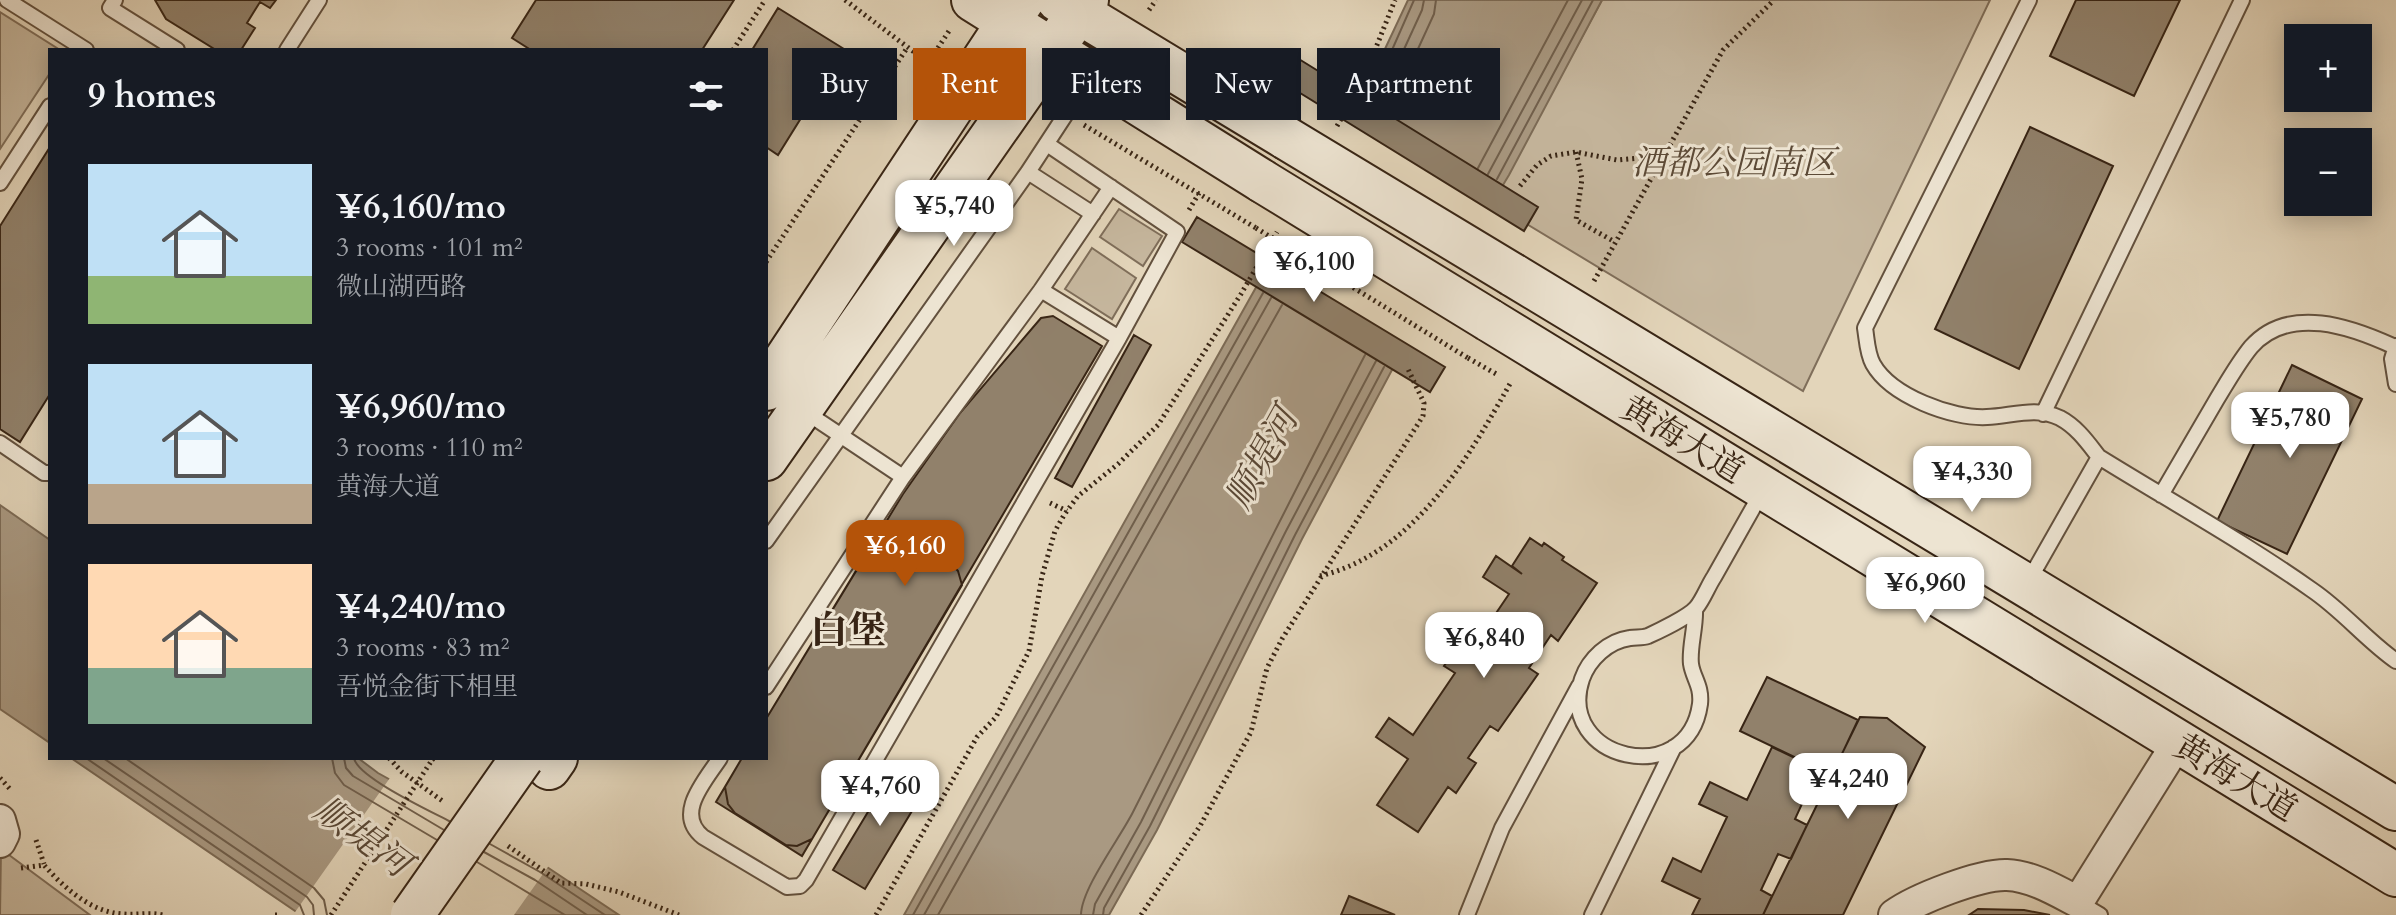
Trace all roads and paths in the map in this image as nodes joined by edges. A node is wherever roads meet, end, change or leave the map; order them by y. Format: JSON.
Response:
{"nodes":[{"id":1,"x":7,"y":0,"type":"edge"},
{"id":2,"x":115,"y":0,"type":"edge"},
{"id":3,"x":319,"y":0,"type":"edge"},
{"id":4,"x":765,"y":0,"type":"edge"},
{"id":5,"x":973,"y":0,"type":"edge"},
{"id":6,"x":1395,"y":0,"type":"edge"},
{"id":7,"x":1774,"y":0,"type":"edge"},
{"id":8,"x":2029,"y":0,"type":"edge"},
{"id":9,"x":2242,"y":0,"type":"edge"},
{"id":10,"x":1075,"y":4,"type":"edge"},
{"id":11,"x":1016,"y":11,"type":"edge"},
{"id":12,"x":1117,"y":36,"type":"junction"},
{"id":13,"x":83,"y":48,"type":"edge"},
{"id":14,"x":174,"y":48,"type":"edge"},
{"id":15,"x":288,"y":48,"type":"edge"},
{"id":16,"x":734,"y":48,"type":"edge"},
{"id":17,"x":907,"y":48,"type":"dead end"},
{"id":18,"x":1048,"y":48,"type":"edge"},
{"id":19,"x":1054,"y":48,"type":"edge"},
{"id":20,"x":1110,"y":48,"type":"edge"},
{"id":21,"x":1042,"y":64,"type":"edge"},
{"id":22,"x":48,"y":109,"type":"edge"},
{"id":23,"x":1063,"y":120,"type":"edge"},
{"id":24,"x":1162,"y":120,"type":"edge"},
{"id":25,"x":1080,"y":123,"type":"dead end"},
{"id":26,"x":1331,"y":137,"type":"dead end"},
{"id":27,"x":1047,"y":144,"type":"junction"},
{"id":28,"x":1576,"y":152,"type":"junction"},
{"id":29,"x":1663,"y":156,"type":"junction"},
{"id":30,"x":1028,"y":172,"type":"junction"},
{"id":31,"x":0,"y":183,"type":"edge"},
{"id":32,"x":1520,"y":186,"type":"dead end"},
{"id":33,"x":1111,"y":187,"type":"junction"},
{"id":34,"x":1093,"y":214,"type":"junction"},
{"id":35,"x":1279,"y":229,"type":"dead end"},
{"id":36,"x":1615,"y":242,"type":"junction"},
{"id":37,"x":768,"y":259,"type":"edge"},
{"id":38,"x":1041,"y":290,"type":"junction"},
{"id":39,"x":1575,"y":313,"type":"junction"},
{"id":40,"x":1119,"y":338,"type":"junction"},
{"id":41,"x":2396,"y":346,"type":"edge"},
{"id":42,"x":1468,"y":358,"type":"dead end"},
{"id":43,"x":1408,"y":369,"type":"dead end"},
{"id":44,"x":1511,"y":382,"type":"dead end"},
{"id":45,"x":2396,"y":384,"type":"edge"},
{"id":46,"x":778,"y":394,"type":"edge"},
{"id":47,"x":2043,"y":414,"type":"junction"},
{"id":48,"x":842,"y":436,"type":"junction"},
{"id":49,"x":0,"y":443,"type":"edge"},
{"id":50,"x":768,"y":448,"type":"edge"},
{"id":51,"x":2099,"y":457,"type":"junction"},
{"id":52,"x":48,"y":473,"type":"edge"},
{"id":53,"x":903,"y":477,"type":"junction"},
{"id":54,"x":1764,"y":488,"type":"junction"},
{"id":55,"x":2161,"y":495,"type":"junction"},
{"id":56,"x":768,"y":538,"type":"edge"},
{"id":57,"x":1320,"y":576,"type":"junction"},
{"id":58,"x":2026,"y":585,"type":"junction"},
{"id":59,"x":1695,"y":609,"type":"junction"},
{"id":60,"x":2396,"y":661,"type":"edge"},
{"id":61,"x":1582,"y":680,"type":"junction"},
{"id":62,"x":768,"y":684,"type":"edge"},
{"id":63,"x":2178,"y":742,"type":"junction"},
{"id":64,"x":1674,"y":747,"type":"junction"},
{"id":65,"x":391,"y":760,"type":"edge"},
{"id":66,"x":432,"y":760,"type":"edge"},
{"id":67,"x":719,"y":760,"type":"edge"},
{"id":68,"x":543,"y":761,"type":"edge"},
{"id":69,"x":451,"y":807,"type":"dead end"},
{"id":70,"x":2396,"y":809,"type":"edge"},
{"id":71,"x":0,"y":820,"type":"edge"},
{"id":72,"x":500,"y":841,"type":"dead end"},
{"id":73,"x":7,"y":855,"type":"edge"},
{"id":74,"x":2396,"y":875,"type":"edge"},
{"id":75,"x":2089,"y":908,"type":"edge"},
{"id":76,"x":163,"y":915,"type":"edge"},
{"id":77,"x":331,"y":915,"type":"edge"},
{"id":78,"x":412,"y":915,"type":"edge"},
{"id":79,"x":446,"y":915,"type":"edge"},
{"id":80,"x":679,"y":915,"type":"edge"},
{"id":81,"x":876,"y":915,"type":"edge"},
{"id":82,"x":1141,"y":915,"type":"edge"},
{"id":83,"x":1467,"y":915,"type":"edge"},
{"id":84,"x":1592,"y":915,"type":"edge"},
{"id":85,"x":1894,"y":915,"type":"edge"}],
"edges":[{"from":1,"to":13,"type":"lane"},
{"from":2,"to":14,"type":"lane"},
{"from":3,"to":15,"type":"lane"},
{"from":4,"to":16,"type":"path"},
{"from":5,"to":11,"type":"street","name":"黄海大道"},
{"from":6,"to":26,"type":"path"},
{"from":7,"to":29,"type":"path"},
{"from":8,"to":47,"type":"lane"},
{"from":9,"to":47,"type":"lane"},
{"from":10,"to":12,"type":"street","name":"黄海大道"},
{"from":10,"to":19,"type":"street"},
{"from":11,"to":18,"type":"street","name":"黄海大道"},
{"from":11,"to":46,"type":"street"},
{"from":12,"to":20,"type":"lane"},
{"from":12,"to":39,"type":"street","name":"黄海大道","bridge":true},
{"from":17,"to":37,"type":"path"},
{"from":21,"to":46,"type":"street"},
{"from":22,"to":31,"type":"lane"},
{"from":23,"to":27,"type":"lane"},
{"from":24,"to":54,"type":"street","name":"黄海大道","bridge":true},
{"from":25,"to":42,"type":"path","bridge":true},
{"from":27,"to":30,"type":"lane"},
{"from":27,"to":33,"type":"lane"},
{"from":28,"to":29,"type":"path"},
{"from":28,"to":32,"type":"path"},
{"from":28,"to":36,"type":"path"},
{"from":29,"to":36,"type":"path"},
{"from":30,"to":34,"type":"lane"},
{"from":30,"to":48,"type":"lane"},
{"from":33,"to":34,"type":"lane"},
{"from":33,"to":40,"type":"lane"},
{"from":34,"to":38,"type":"lane"},
{"from":35,"to":81,"type":"path"},
{"from":36,"to":39,"type":"path"},
{"from":38,"to":40,"type":"lane"},
{"from":38,"to":53,"type":"lane"},
{"from":39,"to":58,"type":"street","name":"黄海大道"},
{"from":40,"to":67,"type":"lane"},
{"from":41,"to":45,"type":"lane"},
{"from":41,"to":55,"type":"lane"},
{"from":43,"to":57,"type":"path"},
{"from":44,"to":57,"type":"path"},
{"from":46,"to":48,"type":"lane"},
{"from":46,"to":50,"type":"street"},
{"from":47,"to":51,"type":"lane"},
{"from":48,"to":53,"type":"lane"},
{"from":48,"to":56,"type":"lane"},
{"from":49,"to":52,"type":"lane"},
{"from":51,"to":55,"type":"lane"},
{"from":51,"to":58,"type":"lane"},
{"from":53,"to":62,"type":"lane"},
{"from":54,"to":59,"type":"lane"},
{"from":54,"to":63,"type":"street","name":"黄海大道"},
{"from":55,"to":60,"type":"lane"},
{"from":57,"to":82,"type":"path"},
{"from":58,"to":70,"type":"street","name":"黄海大道"},
{"from":59,"to":61,"type":"lane"},
{"from":59,"to":64,"type":"lane"},
{"from":61,"to":64,"type":"lane"},
{"from":61,"to":83,"type":"lane"},
{"from":63,"to":74,"type":"street","name":"黄海大道"},
{"from":63,"to":75,"type":"street"},
{"from":64,"to":84,"type":"lane"},
{"from":65,"to":69,"type":"path"},
{"from":66,"to":77,"type":"path","bridge":true},
{"from":68,"to":78,"type":"street","bridge":true},
{"from":68,"to":79,"type":"street"},
{"from":71,"to":73,"type":"street"},
{"from":72,"to":80,"type":"path"},
{"from":73,"to":76,"type":"path"},
{"from":75,"to":85,"type":"street"}]}
